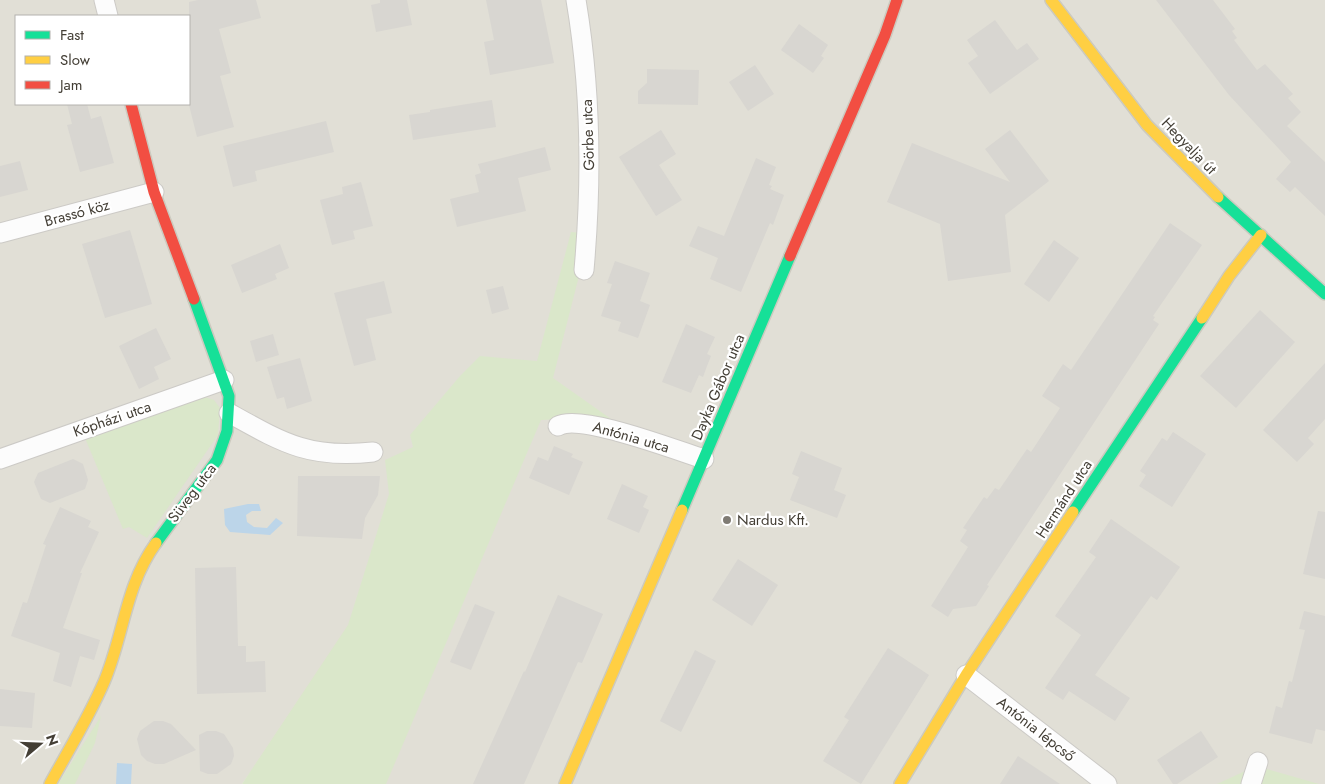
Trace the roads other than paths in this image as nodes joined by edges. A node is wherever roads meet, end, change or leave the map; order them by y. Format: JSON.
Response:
{"nodes":[{"id":1,"x":104,"y":0,"type":"edge"},
{"id":2,"x":576,"y":0,"type":"edge"},
{"id":3,"x":897,"y":0,"type":"edge"},
{"id":4,"x":1051,"y":0,"type":"edge"},
{"id":5,"x":108,"y":15,"type":"edge"},
{"id":6,"x":131,"y":105,"type":"edge"},
{"id":7,"x":154,"y":192,"type":"junction"},
{"id":8,"x":0,"y":233,"type":"edge"},
{"id":9,"x":1260,"y":235,"type":"junction"},
{"id":10,"x":584,"y":270,"type":"dead end"},
{"id":11,"x":1325,"y":294,"type":"edge"},
{"id":12,"x":224,"y":380,"type":"junction"},
{"id":13,"x":229,"y":413,"type":"junction"},
{"id":14,"x":558,"y":426,"type":"dead end"},
{"id":15,"x":373,"y":452,"type":"dead end"},
{"id":16,"x":0,"y":459,"type":"edge"},
{"id":17,"x":704,"y":459,"type":"junction"},
{"id":18,"x":966,"y":675,"type":"junction"},
{"id":19,"x":1258,"y":762,"type":"dead end"},
{"id":20,"x":50,"y":784,"type":"edge"},
{"id":21,"x":565,"y":784,"type":"edge"},
{"id":22,"x":900,"y":784,"type":"edge"},
{"id":23,"x":1107,"y":784,"type":"edge"},
{"id":24,"x":1251,"y":784,"type":"edge"}],
"edges":[{"from":1,"to":5,"type":"street"},
{"from":2,"to":10,"type":"street","name":"Görbe utca"},
{"from":3,"to":17,"type":"street","name":"Dayka Gábor utca"},
{"from":4,"to":9,"type":"street","name":"Hegyalja út"},
{"from":6,"to":7,"type":"street","name":"Süveg utca"},
{"from":7,"to":8,"type":"street","name":"Brassó köz"},
{"from":7,"to":12,"type":"street","name":"Süveg utca"},
{"from":9,"to":11,"type":"street","name":"Hegyalja út"},
{"from":9,"to":18,"type":"street","name":"Hermánd utca"},
{"from":12,"to":13,"type":"street","name":"Süveg utca"},
{"from":12,"to":16,"type":"street","name":"Kópházi utca"},
{"from":13,"to":15,"type":"street"},
{"from":13,"to":20,"type":"street","name":"Süveg utca"},
{"from":14,"to":17,"type":"street","name":"Antónia utca"},
{"from":17,"to":21,"type":"street","name":"Dayka Gábor utca"},
{"from":18,"to":22,"type":"street","name":"Hermánd utca"},
{"from":18,"to":23,"type":"street","name":"Antónia lépcső"},
{"from":19,"to":24,"type":"street"}]}
